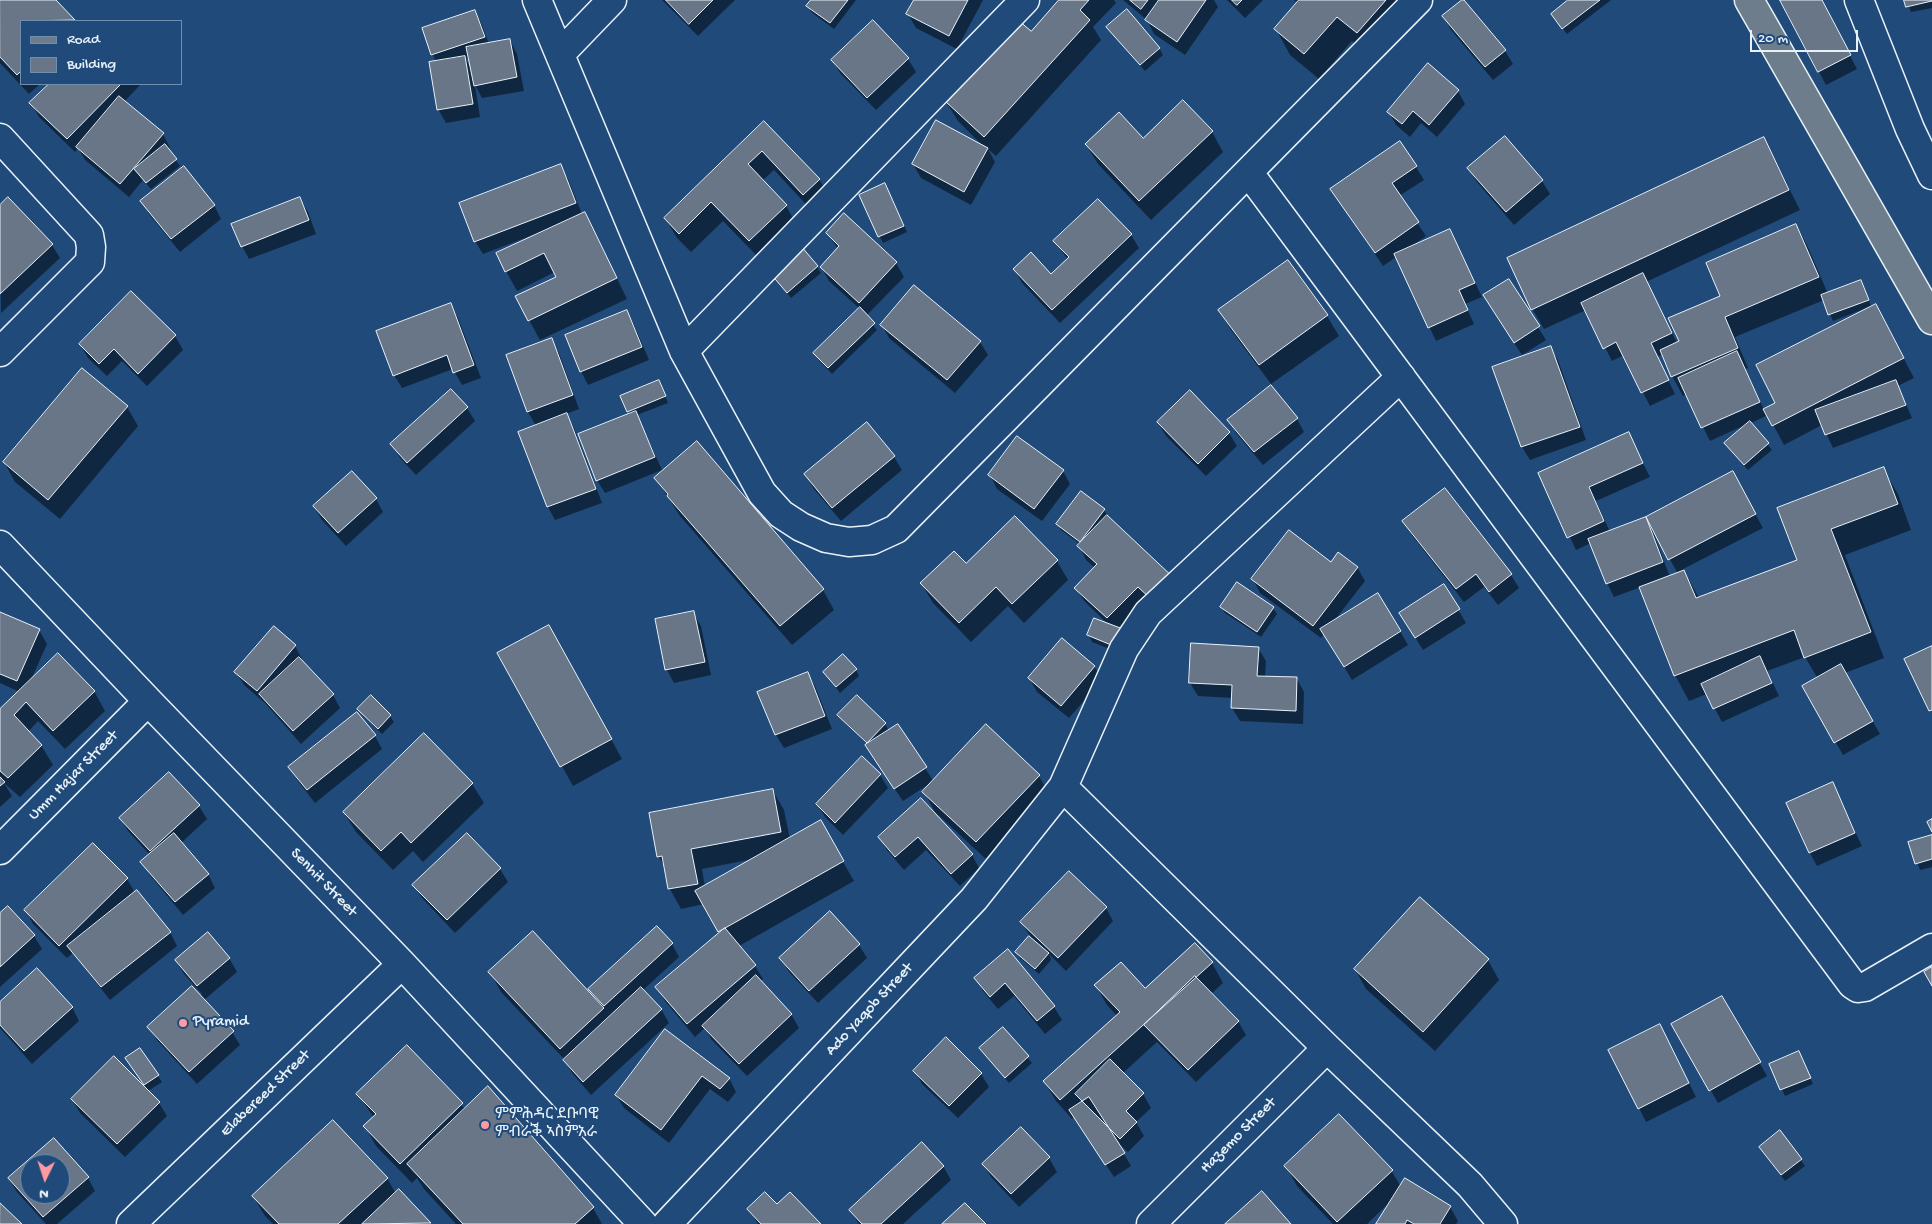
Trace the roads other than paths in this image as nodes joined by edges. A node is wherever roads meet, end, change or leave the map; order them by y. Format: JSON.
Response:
{"nodes":[{"id":1,"x":538,"y":0,"type":"edge"},
{"id":2,"x":612,"y":0,"type":"edge"},
{"id":3,"x":1025,"y":0,"type":"edge"},
{"id":4,"x":1418,"y":0,"type":"edge"},
{"id":5,"x":1749,"y":0,"type":"edge"},
{"id":6,"x":1859,"y":0,"type":"edge"},
{"id":7,"x":560,"y":54,"type":"junction"},
{"id":8,"x":0,"y":138,"type":"edge"},
{"id":9,"x":1249,"y":173,"type":"junction"},
{"id":10,"x":1932,"y":175,"type":"edge"},
{"id":11,"x":1924,"y":291,"type":"edge"},
{"id":12,"x":1932,"y":320,"type":"edge"},
{"id":13,"x":684,"y":351,"type":"junction"},
{"id":14,"x":0,"y":352,"type":"edge"},
{"id":15,"x":1401,"y":377,"type":"junction"},
{"id":16,"x":0,"y":545,"type":"edge"},
{"id":17,"x":148,"y":702,"type":"junction"},
{"id":18,"x":1063,"y":787,"type":"junction"},
{"id":19,"x":0,"y":850,"type":"edge"},
{"id":20,"x":1932,"y":948,"type":"edge"},
{"id":21,"x":402,"y":964,"type":"junction"},
{"id":22,"x":1327,"y":1048,"type":"junction"},
{"id":23,"x":131,"y":1224,"type":"edge"},
{"id":24,"x":643,"y":1224,"type":"edge"},
{"id":25,"x":667,"y":1224,"type":"edge"},
{"id":26,"x":1151,"y":1224,"type":"edge"},
{"id":27,"x":1503,"y":1224,"type":"edge"}],
"edges":[{"from":1,"to":7,"type":"street"},
{"from":2,"to":7,"type":"street"},
{"from":3,"to":13,"type":"street"},
{"from":4,"to":9,"type":"street"},
{"from":5,"to":11,"type":"main road"},
{"from":6,"to":10,"type":"street"},
{"from":7,"to":13,"type":"street"},
{"from":8,"to":14,"type":"street"},
{"from":9,"to":13,"type":"street"},
{"from":9,"to":15,"type":"street"},
{"from":11,"to":12,"type":"main road"},
{"from":15,"to":18,"type":"street","name":"Ado Yaqob Street"},
{"from":15,"to":20,"type":"street"},
{"from":16,"to":17,"type":"street","name":"Senhit Street"},
{"from":17,"to":19,"type":"street","name":"Umm Hajar Street"},
{"from":17,"to":21,"type":"street","name":"Senhit Street"},
{"from":18,"to":22,"type":"street"},
{"from":18,"to":25,"type":"street","name":"Ado Yaqob Street"},
{"from":21,"to":23,"type":"street","name":"Elabereed Street"},
{"from":21,"to":24,"type":"street","name":"Senhit Street"},
{"from":22,"to":26,"type":"street","name":"Hazemo Street"},
{"from":22,"to":27,"type":"street"}]}
